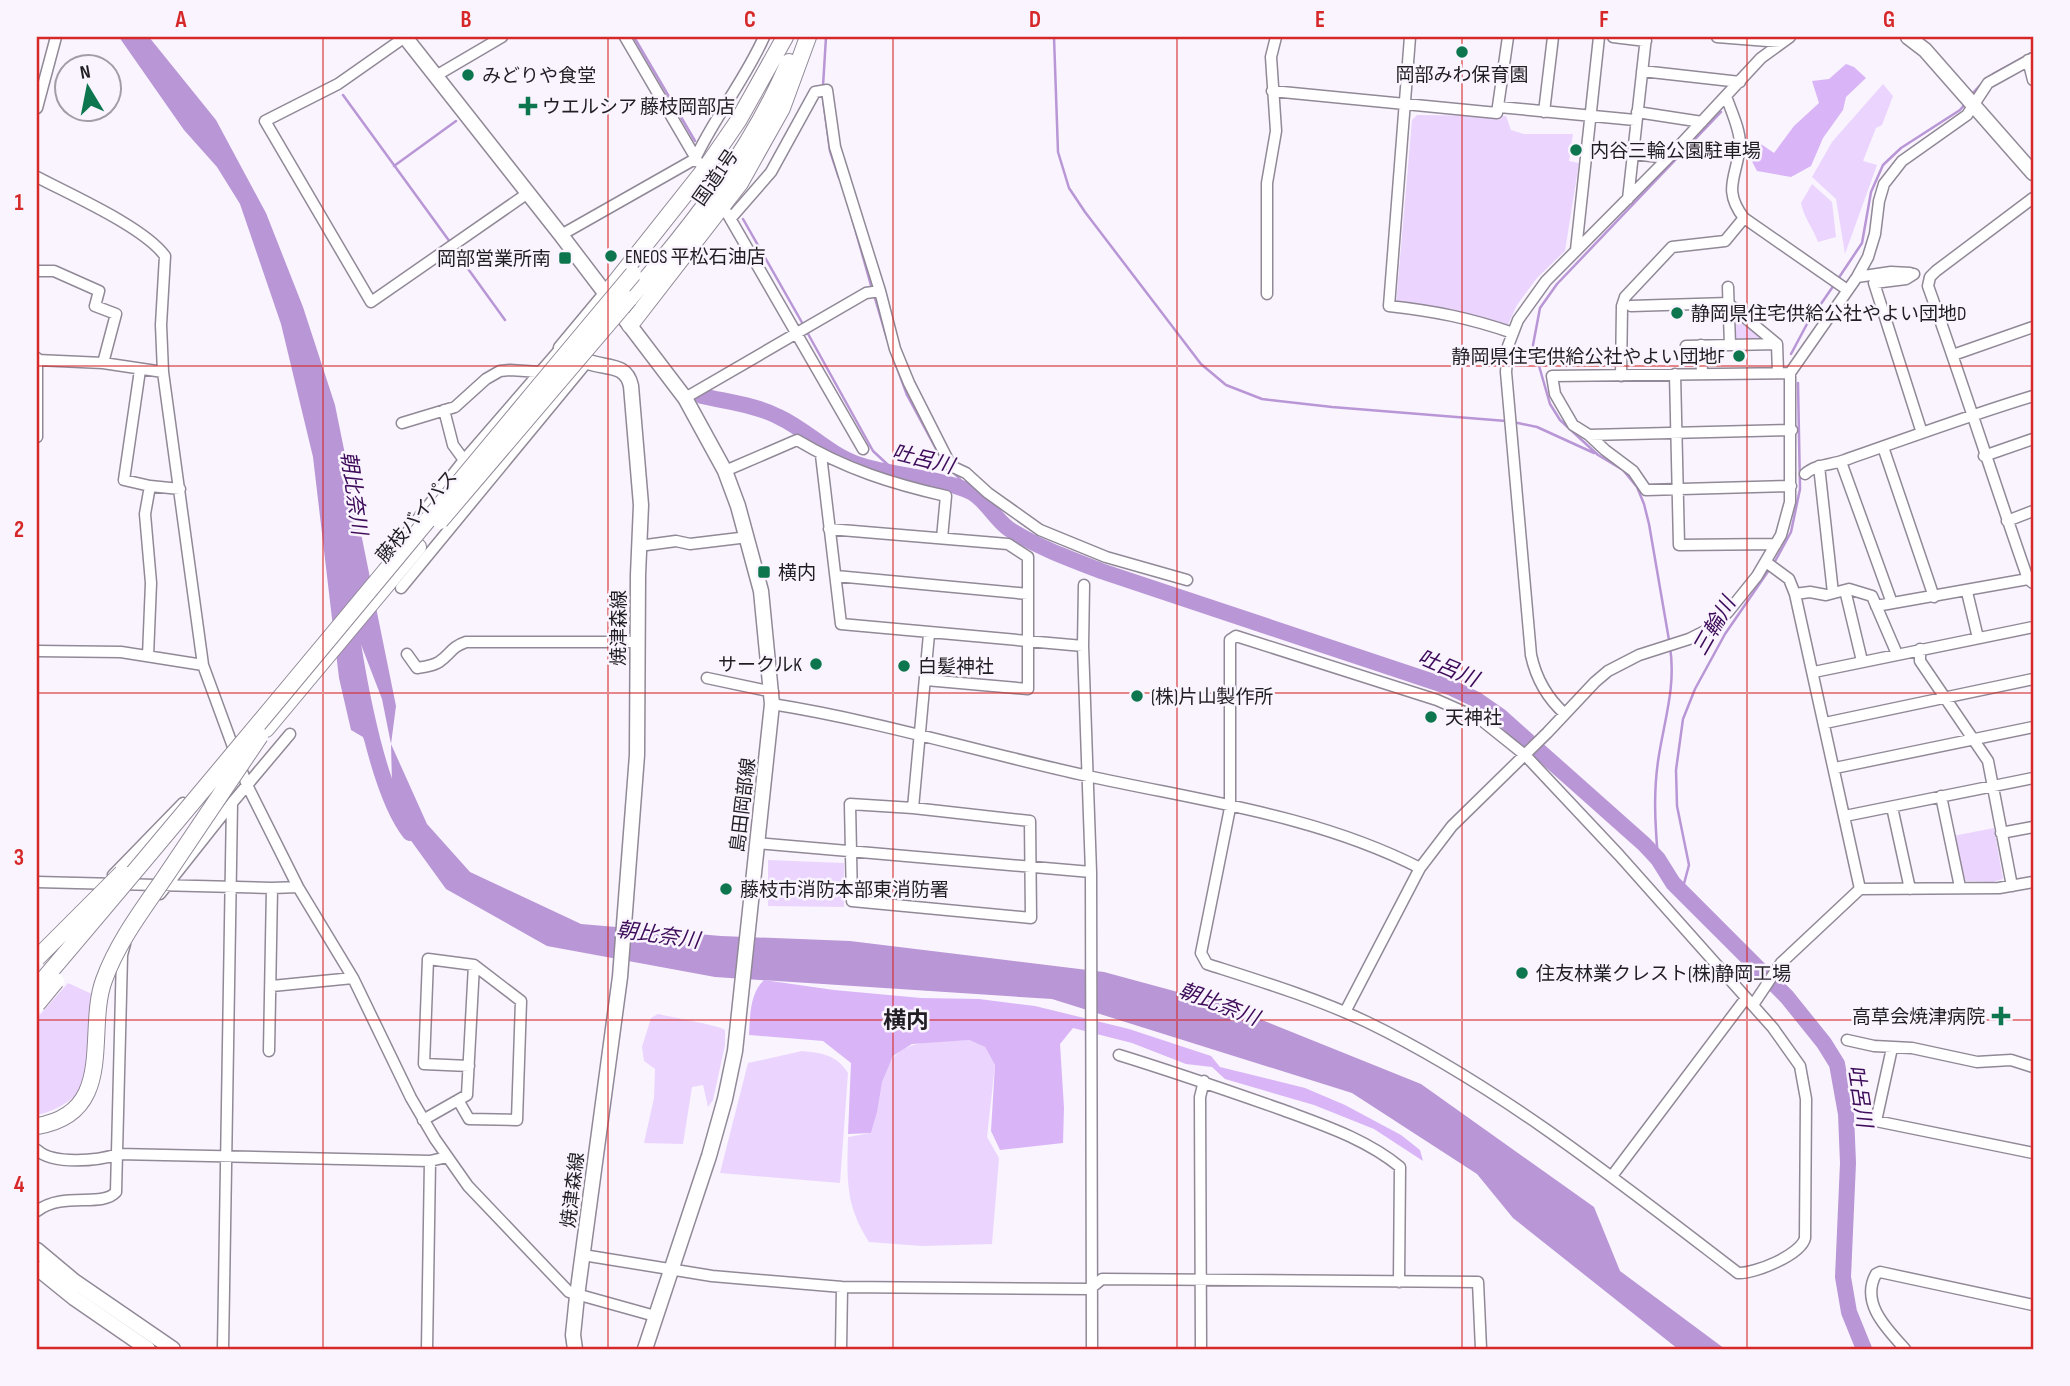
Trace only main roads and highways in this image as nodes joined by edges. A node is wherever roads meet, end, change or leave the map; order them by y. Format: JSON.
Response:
{"nodes":[{"id":1,"x":405,"y":37,"type":"edge"},
{"id":2,"x":786,"y":37,"type":"edge"},
{"id":3,"x":799,"y":37,"type":"edge"},
{"id":4,"x":808,"y":37,"type":"edge"},
{"id":5,"x":1908,"y":37,"type":"edge"},
{"id":6,"x":2033,"y":173,"type":"edge"},
{"id":7,"x":606,"y":294,"type":"junction"},
{"id":8,"x":630,"y":325,"type":"junction"},
{"id":9,"x":265,"y":729,"type":"junction"},
{"id":10,"x":203,"y":792,"type":"junction"},
{"id":11,"x":37,"y":958,"type":"edge"},
{"id":12,"x":37,"y":987,"type":"edge"},
{"id":13,"x":37,"y":1004,"type":"edge"},
{"id":14,"x":37,"y":1126,"type":"edge"},
{"id":15,"x":37,"y":1250,"type":"edge"},
{"id":16,"x":37,"y":1268,"type":"edge"},
{"id":17,"x":149,"y":1349,"type":"edge"},
{"id":18,"x":173,"y":1349,"type":"edge"},
{"id":19,"x":575,"y":1349,"type":"edge"},
{"id":20,"x":645,"y":1349,"type":"edge"}],
"edges":[{"from":1,"to":7,"type":"main road"},
{"from":2,"to":7,"type":"highway","name":"国道1号"},
{"from":2,"to":10,"type":"highway","name":"藤枝バイパス","bridge":true},
{"from":3,"to":9,"type":"highway","name":"藤枝バイパス","bridge":true},
{"from":4,"to":8,"type":"highway","name":"国道1号"},
{"from":5,"to":6,"type":"main road"},
{"from":7,"to":8,"type":"main road","name":"島田岡部線"},
{"from":7,"to":19,"type":"main road","name":"焼津森線"},
{"from":8,"to":20,"type":"main road","name":"島田岡部線"},
{"from":9,"to":13,"type":"highway","name":"藤枝バイパス","bridge":true},
{"from":9,"to":14,"type":"highway","bridge":true},
{"from":10,"to":11,"type":"highway","bridge":true},
{"from":10,"to":12,"type":"highway","name":"藤枝バイパス","bridge":true},
{"from":15,"to":18,"type":"main road"},
{"from":16,"to":17,"type":"main road"}]}
